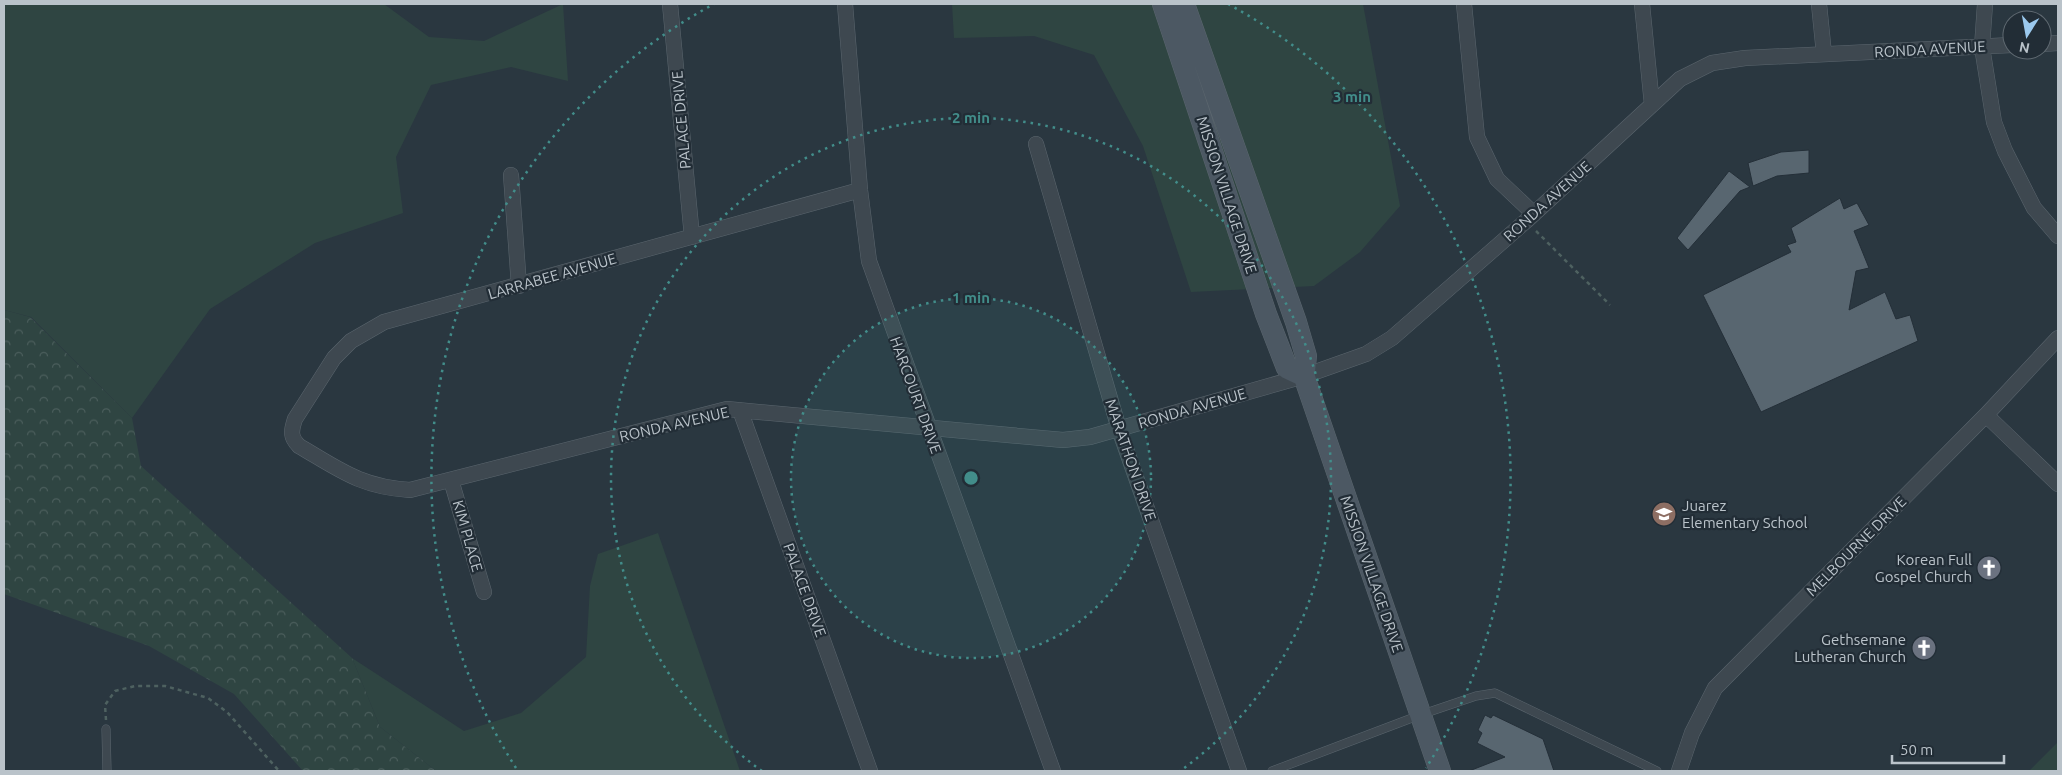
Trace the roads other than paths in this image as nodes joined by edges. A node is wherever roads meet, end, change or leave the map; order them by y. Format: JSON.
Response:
{"nodes":[{"id":1,"x":670,"y":4,"type":"edge"},
{"id":2,"x":845,"y":4,"type":"edge"},
{"id":3,"x":1163,"y":4,"type":"edge"},
{"id":4,"x":1184,"y":4,"type":"edge"},
{"id":5,"x":1464,"y":4,"type":"edge"},
{"id":6,"x":1642,"y":4,"type":"edge"},
{"id":7,"x":1819,"y":4,"type":"edge"},
{"id":8,"x":1984,"y":4,"type":"edge"},
{"id":9,"x":2002,"y":46,"type":"edge"},
{"id":10,"x":1982,"y":47,"type":"junction"},
{"id":11,"x":1824,"y":54,"type":"junction"},
{"id":12,"x":1652,"y":105,"type":"junction"},
{"id":13,"x":1036,"y":144,"type":"dead end"},
{"id":14,"x":511,"y":175,"type":"dead end"},
{"id":15,"x":860,"y":190,"type":"junction"},
{"id":16,"x":1530,"y":218,"type":"junction"},
{"id":17,"x":2058,"y":236,"type":"edge"},
{"id":18,"x":692,"y":237,"type":"junction"},
{"id":19,"x":519,"y":286,"type":"junction"},
{"id":20,"x":2058,"y":338,"type":"edge"},
{"id":21,"x":1304,"y":376,"type":"junction"},
{"id":22,"x":740,"y":410,"type":"junction"},
{"id":23,"x":1986,"y":415,"type":"junction"},
{"id":24,"x":928,"y":427,"type":"junction"},
{"id":25,"x":1119,"y":429,"type":"junction"},
{"id":26,"x":291,"y":430,"type":"joint"},
{"id":27,"x":451,"y":480,"type":"junction"},
{"id":28,"x":2058,"y":484,"type":"edge"},
{"id":29,"x":484,"y":592,"type":"dead end"},
{"id":30,"x":1420,"y":715,"type":"junction"},
{"id":31,"x":106,"y":729,"type":"road end"},
{"id":32,"x":107,"y":771,"type":"edge"},
{"id":33,"x":870,"y":771,"type":"edge"},
{"id":34,"x":1053,"y":771,"type":"edge"},
{"id":35,"x":1240,"y":771,"type":"edge"},
{"id":36,"x":1272,"y":771,"type":"edge"},
{"id":37,"x":1440,"y":771,"type":"edge"},
{"id":38,"x":1657,"y":771,"type":"edge"},
{"id":39,"x":1679,"y":771,"type":"edge"}],
"edges":[{"from":1,"to":18,"type":"street","name":"PALACE DRIVE"},
{"from":2,"to":15,"type":"street","name":"HARCOURT DRIVE"},
{"from":3,"to":21,"type":"main road","name":"MISSION VILLAGE DRIVE"},
{"from":4,"to":21,"type":"main road","name":"MISSION VILLAGE DRIVE"},
{"from":5,"to":16,"type":"street"},
{"from":6,"to":12,"type":"street"},
{"from":7,"to":11,"type":"street"},
{"from":8,"to":10,"type":"street"},
{"from":9,"to":10,"type":"street","name":"RONDA AVENUE"},
{"from":10,"to":11,"type":"street","name":"RONDA AVENUE"},
{"from":10,"to":17,"type":"street"},
{"from":11,"to":12,"type":"street","name":"RONDA AVENUE"},
{"from":12,"to":16,"type":"street","name":"RONDA AVENUE"},
{"from":13,"to":25,"type":"street","name":"MARATHON DRIVE"},
{"from":14,"to":19,"type":"street"},
{"from":15,"to":18,"type":"street","name":"LARRABEE AVENUE"},
{"from":15,"to":24,"type":"street","name":"HARCOURT DRIVE"},
{"from":16,"to":21,"type":"street","name":"RONDA AVENUE"},
{"from":18,"to":19,"type":"street","name":"LARRABEE AVENUE"},
{"from":19,"to":26,"type":"street","name":"LARRABEE AVENUE"},
{"from":20,"to":23,"type":"street","name":"MELBOURNE DRIVE"},
{"from":21,"to":25,"type":"street","name":"RONDA AVENUE"},
{"from":21,"to":30,"type":"main road","name":"MISSION VILLAGE DRIVE"},
{"from":22,"to":24,"type":"street","name":"RONDA AVENUE"},
{"from":22,"to":27,"type":"street","name":"RONDA AVENUE"},
{"from":22,"to":33,"type":"street","name":"PALACE DRIVE"},
{"from":23,"to":28,"type":"street"},
{"from":23,"to":39,"type":"street","name":"MELBOURNE DRIVE"},
{"from":24,"to":25,"type":"street","name":"RONDA AVENUE"},
{"from":24,"to":34,"type":"street","name":"HARCOURT DRIVE"},
{"from":25,"to":35,"type":"street","name":"MARATHON DRIVE"},
{"from":26,"to":27,"type":"street","name":"RONDA AVENUE"},
{"from":27,"to":29,"type":"street","name":"KIM PLACE"},
{"from":30,"to":36,"type":"lane"},
{"from":30,"to":37,"type":"main road","name":"MISSION VILLAGE DRIVE"},
{"from":30,"to":38,"type":"lane"},
{"from":31,"to":32,"type":"lane"}]}
